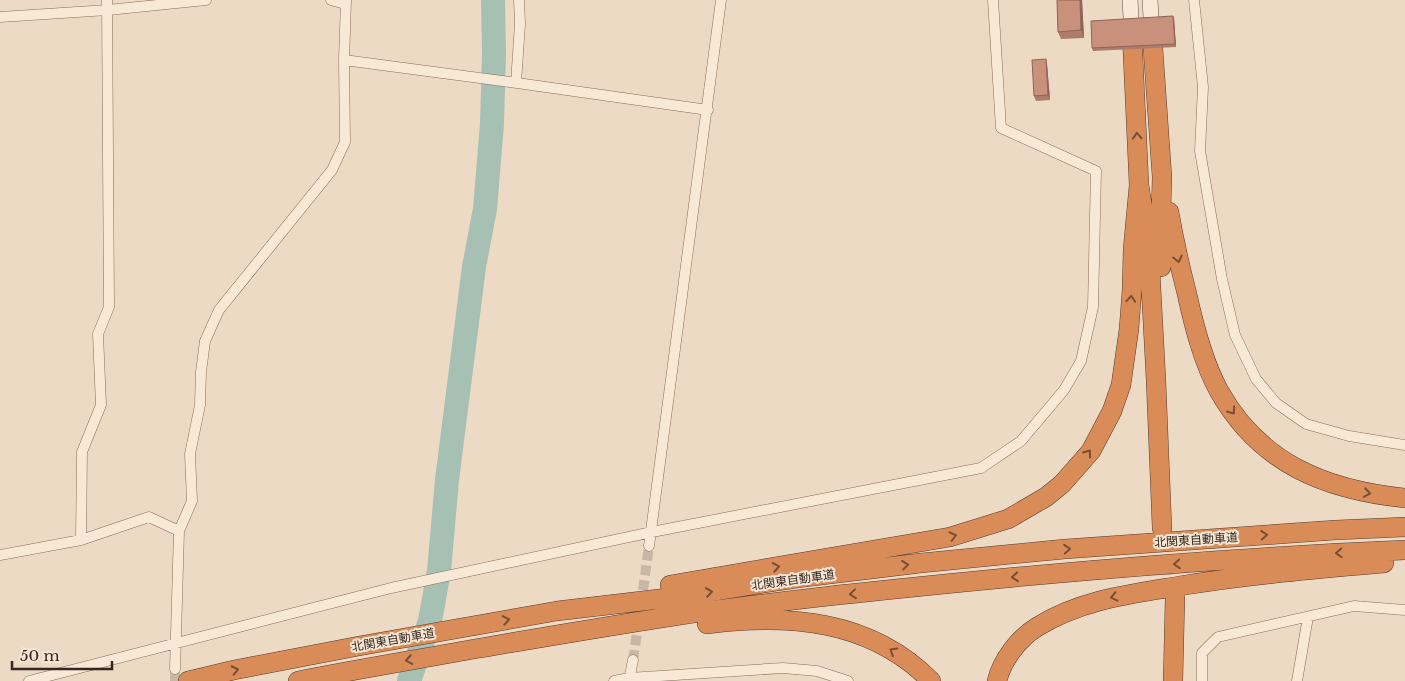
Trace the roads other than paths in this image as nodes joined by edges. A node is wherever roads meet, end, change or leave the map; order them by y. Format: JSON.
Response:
{"nodes":[{"id":1,"x":206,"y":0,"type":"edge"},
{"id":2,"x":331,"y":0,"type":"edge"},
{"id":3,"x":519,"y":0,"type":"edge"},
{"id":4,"x":721,"y":0,"type":"edge"},
{"id":5,"x":993,"y":0,"type":"edge"},
{"id":6,"x":1130,"y":0,"type":"edge"},
{"id":7,"x":1150,"y":0,"type":"edge"},
{"id":8,"x":1194,"y":0,"type":"edge"},
{"id":9,"x":346,"y":2,"type":"edge"},
{"id":10,"x":108,"y":5,"type":"edge"},
{"id":11,"x":0,"y":17,"type":"edge"},
{"id":12,"x":1132,"y":34,"type":"joint"},
{"id":13,"x":1152,"y":34,"type":"joint"},
{"id":14,"x":344,"y":60,"type":"junction"},
{"id":15,"x":516,"y":83,"type":"junction"},
{"id":16,"x":708,"y":110,"type":"junction"},
{"id":17,"x":1162,"y":177,"type":"junction"},
{"id":18,"x":1140,"y":184,"type":"junction"},
{"id":19,"x":1405,"y":445,"type":"edge"},
{"id":20,"x":1405,"y":498,"type":"edge"},
{"id":21,"x":1405,"y":527,"type":"edge"},
{"id":22,"x":180,"y":531,"type":"junction"},
{"id":23,"x":652,"y":532,"type":"junction"},
{"id":24,"x":81,"y":540,"type":"junction"},
{"id":25,"x":649,"y":546,"type":"tunnel mouth"},
{"id":26,"x":1405,"y":550,"type":"edge"},
{"id":27,"x":0,"y":555,"type":"edge"},
{"id":28,"x":1405,"y":562,"type":"edge"},
{"id":29,"x":1405,"y":610,"type":"edge"},
{"id":30,"x":557,"y":611,"type":"junction"},
{"id":31,"x":1308,"y":617,"type":"junction"},
{"id":32,"x":176,"y":642,"type":"junction"},
{"id":33,"x":457,"y":652,"type":"junction"},
{"id":34,"x":633,"y":660,"type":"tunnel mouth"},
{"id":35,"x":182,"y":675,"type":"edge"},
{"id":36,"x":629,"y":680,"type":"edge"},
{"id":37,"x":29,"y":681,"type":"edge"},
{"id":38,"x":298,"y":681,"type":"edge"},
{"id":39,"x":614,"y":681,"type":"edge"},
{"id":40,"x":848,"y":681,"type":"edge"},
{"id":41,"x":931,"y":681,"type":"edge"},
{"id":42,"x":997,"y":681,"type":"edge"},
{"id":43,"x":1161,"y":681,"type":"edge"},
{"id":44,"x":1174,"y":681,"type":"edge"},
{"id":45,"x":1202,"y":681,"type":"edge"},
{"id":46,"x":1297,"y":681,"type":"edge"}],
"edges":[{"from":1,"to":10,"type":"street"},
{"from":2,"to":9,"type":"street"},
{"from":3,"to":15,"type":"street"},
{"from":4,"to":16,"type":"street"},
{"from":5,"to":23,"type":"street"},
{"from":6,"to":12,"type":"main road"},
{"from":7,"to":13,"type":"main road"},
{"from":8,"to":19,"type":"street"},
{"from":9,"to":14,"type":"street"},
{"from":10,"to":11,"type":"street"},
{"from":10,"to":24,"type":"street"},
{"from":18,"to":12,"type":"highway","one_way":true},
{"from":13,"to":17,"type":"highway"},
{"from":14,"to":15,"type":"street"},
{"from":14,"to":22,"type":"street"},
{"from":15,"to":16,"type":"street"},
{"from":16,"to":23,"type":"street"},
{"from":17,"to":18,"type":"highway"},
{"from":17,"to":20,"type":"highway","one_way":true},
{"from":30,"to":18,"type":"highway","one_way":true},
{"from":30,"to":21,"type":"highway","name":"北関東自動車道","one_way":true},
{"from":22,"to":24,"type":"street"},
{"from":22,"to":32,"type":"street"},
{"from":23,"to":25,"type":"street"},
{"from":23,"to":32,"type":"street"},
{"from":24,"to":27,"type":"street"},
{"from":26,"to":33,"type":"highway","name":"北関東自動車道","one_way":true},
{"from":28,"to":42,"type":"highway","one_way":true},
{"from":29,"to":31,"type":"street"},
{"from":35,"to":30,"type":"highway","name":"北関東自動車道","one_way":true},
{"from":31,"to":45,"type":"street"},
{"from":31,"to":46,"type":"street"},
{"from":32,"to":35,"type":"street"},
{"from":32,"to":37,"type":"street"},
{"from":33,"to":38,"type":"highway","name":"北関東自動車道","one_way":true},
{"from":41,"to":33,"type":"highway","one_way":true},
{"from":34,"to":36,"type":"street"},
{"from":36,"to":39,"type":"street"},
{"from":36,"to":40,"type":"street"},
{"from":43,"to":44,"type":"highway"}]}
